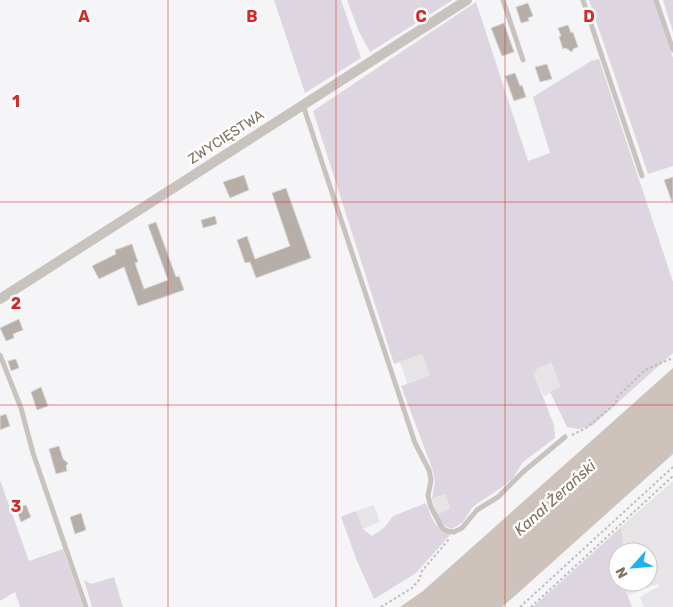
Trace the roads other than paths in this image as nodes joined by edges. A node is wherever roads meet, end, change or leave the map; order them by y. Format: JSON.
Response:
{"nodes":[{"id":1,"x":467,"y":0,"type":"edge"},
{"id":2,"x":503,"y":0,"type":"edge"},
{"id":3,"x":584,"y":0,"type":"edge"},
{"id":4,"x":656,"y":0,"type":"edge"},
{"id":5,"x":673,"y":50,"type":"edge"},
{"id":6,"x":523,"y":60,"type":"dead end"},
{"id":7,"x":303,"y":104,"type":"junction"},
{"id":8,"x":642,"y":176,"type":"dead end"},
{"id":9,"x":0,"y":298,"type":"edge"},
{"id":10,"x":0,"y":355,"type":"edge"},
{"id":11,"x":565,"y":436,"type":"road end"},
{"id":12,"x":86,"y":607,"type":"edge"}],
"edges":[{"from":1,"to":7,"type":"street","name":"ZWYCIĘSTWA"},
{"from":2,"to":6,"type":"lane"},
{"from":3,"to":8,"type":"lane"},
{"from":4,"to":5,"type":"lane"},
{"from":7,"to":9,"type":"street","name":"ZWYCIĘSTWA"},
{"from":7,"to":11,"type":"lane"},
{"from":10,"to":12,"type":"lane"}]}
